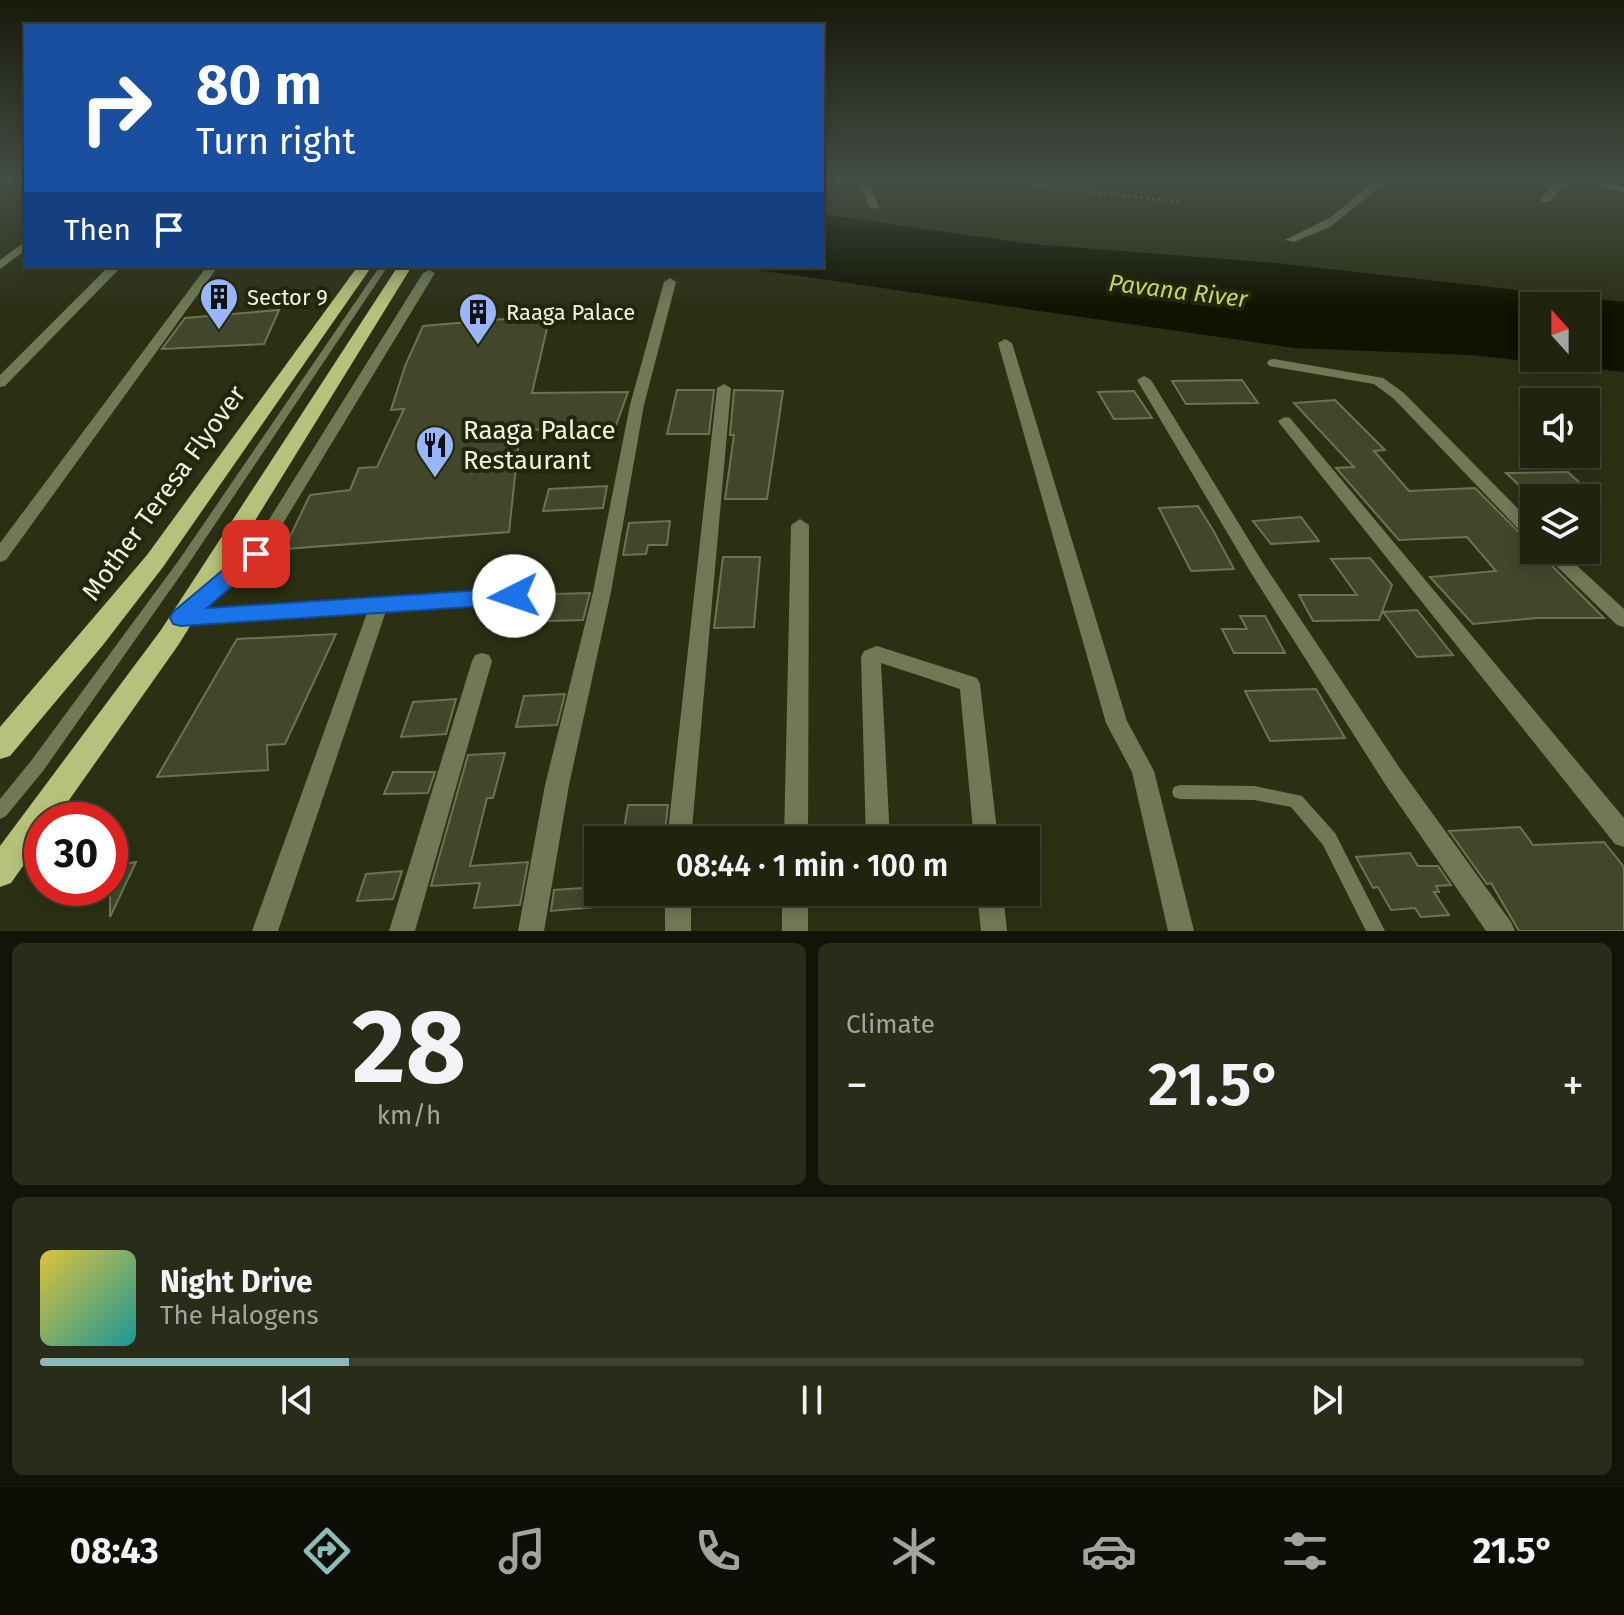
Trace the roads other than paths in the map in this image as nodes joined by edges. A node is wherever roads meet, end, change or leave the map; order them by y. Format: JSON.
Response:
{"nodes":[{"id":1,"x":1329,"y":222,"type":"edge"},
{"id":2,"x":1290,"y":240,"type":"dead end"},
{"id":3,"x":24,"y":246,"type":"edge"},
{"id":4,"x":0,"y":266,"type":"edge"},
{"id":5,"x":114,"y":268,"type":"edge"},
{"id":6,"x":211,"y":268,"type":"dead end"},
{"id":7,"x":364,"y":268,"type":"edge"},
{"id":8,"x":383,"y":268,"type":"edge"},
{"id":9,"x":404,"y":268,"type":"edge"},
{"id":10,"x":429,"y":273,"type":"dead end"},
{"id":11,"x":670,"y":282,"type":"dead end"},
{"id":12,"x":1005,"y":343,"type":"dead end"},
{"id":13,"x":1274,"y":363,"type":"dead end"},
{"id":14,"x":1144,"y":380,"type":"dead end"},
{"id":15,"x":0,"y":383,"type":"edge"},
{"id":16,"x":724,"y":388,"type":"dead end"},
{"id":17,"x":1285,"y":421,"type":"dead end"},
{"id":18,"x":1520,"y":521,"type":"edge"},
{"id":19,"x":800,"y":525,"type":"dead end"},
{"id":20,"x":0,"y":556,"type":"edge"},
{"id":21,"x":1564,"y":564,"type":"edge"},
{"id":22,"x":514,"y":596,"type":"dead end"},
{"id":23,"x":379,"y":605,"type":"junction"},
{"id":24,"x":181,"y":618,"type":"junction"},
{"id":25,"x":1624,"y":620,"type":"edge"},
{"id":26,"x":482,"y":661,"type":"dead end"},
{"id":27,"x":0,"y":747,"type":"edge"},
{"id":28,"x":1180,"y":792,"type":"dead end"},
{"id":29,"x":0,"y":811,"type":"edge"},
{"id":30,"x":680,"y":826,"type":"edge"},
{"id":31,"x":796,"y":826,"type":"edge"},
{"id":32,"x":877,"y":826,"type":"edge"},
{"id":33,"x":985,"y":826,"type":"edge"},
{"id":34,"x":1624,"y":836,"type":"edge"},
{"id":35,"x":0,"y":872,"type":"edge"},
{"id":36,"x":678,"y":906,"type":"edge"},
{"id":37,"x":795,"y":906,"type":"edge"},
{"id":38,"x":991,"y":906,"type":"edge"},
{"id":39,"x":265,"y":931,"type":"edge"},
{"id":40,"x":402,"y":931,"type":"edge"},
{"id":41,"x":531,"y":931,"type":"edge"},
{"id":42,"x":678,"y":931,"type":"edge"},
{"id":43,"x":795,"y":931,"type":"edge"},
{"id":44,"x":994,"y":931,"type":"edge"},
{"id":45,"x":1181,"y":931,"type":"edge"},
{"id":46,"x":1376,"y":931,"type":"edge"},
{"id":47,"x":1502,"y":931,"type":"edge"}],
"edges":[{"from":1,"to":2,"type":"street"},
{"from":3,"to":4,"type":"street"},
{"from":5,"to":15,"type":"street"},
{"from":6,"to":20,"type":"street"},
{"from":7,"to":27,"type":"main road","name":"Mother Teresa Flyover"},
{"from":8,"to":29,"type":"lane"},
{"from":9,"to":24,"type":"main road"},
{"from":10,"to":24,"type":"street"},
{"from":11,"to":41,"type":"street"},
{"from":12,"to":45,"type":"street"},
{"from":13,"to":18,"type":"street"},
{"from":14,"to":47,"type":"street"},
{"from":16,"to":30,"type":"street"},
{"from":17,"to":34,"type":"street"},
{"from":19,"to":31,"type":"street"},
{"from":21,"to":25,"type":"street"},
{"from":22,"to":23,"type":"street"},
{"from":23,"to":24,"type":"street"},
{"from":23,"to":39,"type":"street"},
{"from":24,"to":35,"type":"main road"},
{"from":26,"to":40,"type":"street"},
{"from":28,"to":46,"type":"lane"},
{"from":32,"to":33,"type":"street"},
{"from":36,"to":42,"type":"street"},
{"from":37,"to":43,"type":"street"},
{"from":38,"to":44,"type":"street"}]}
